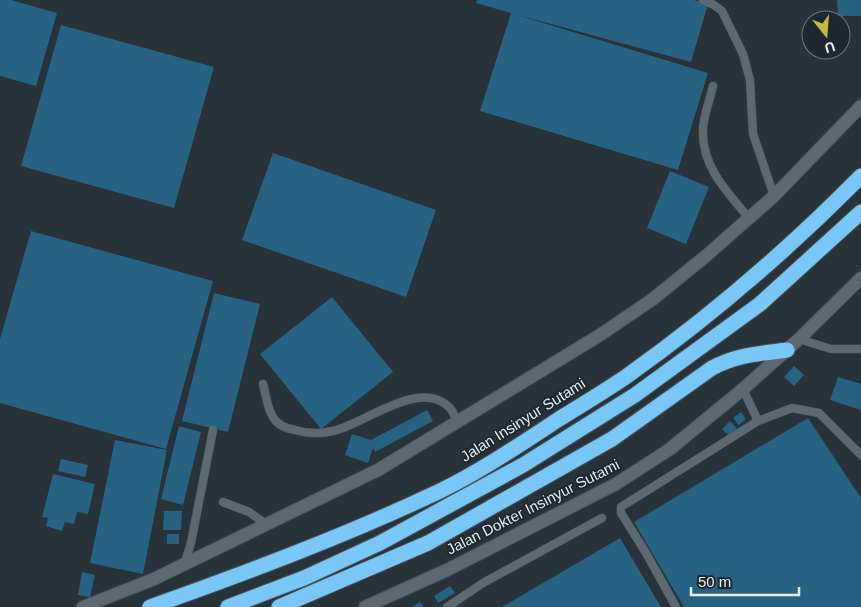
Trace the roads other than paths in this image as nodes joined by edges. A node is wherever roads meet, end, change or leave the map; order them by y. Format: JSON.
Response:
{"nodes":[{"id":1,"x":703,"y":0,"type":"edge"},
{"id":2,"x":713,"y":86,"type":"dead end"},
{"id":3,"x":861,"y":106,"type":"edge"},
{"id":4,"x":861,"y":176,"type":"edge"},
{"id":5,"x":774,"y":196,"type":"junction"},
{"id":6,"x":861,"y":212,"type":"edge"},
{"id":7,"x":749,"y":218,"type":"junction"},
{"id":8,"x":861,"y":278,"type":"edge"},
{"id":9,"x":799,"y":339,"type":"junction"},
{"id":10,"x":861,"y":349,"type":"edge"},
{"id":11,"x":787,"y":350,"type":"junction"},
{"id":12,"x":263,"y":384,"type":"dead end"},
{"id":13,"x":743,"y":389,"type":"junction"},
{"id":14,"x":457,"y":421,"type":"junction"},
{"id":15,"x":758,"y":421,"type":"junction"},
{"id":16,"x":212,"y":430,"type":"dead end"},
{"id":17,"x":861,"y":455,"type":"edge"},
{"id":18,"x":223,"y":502,"type":"dead end"},
{"id":19,"x":602,"y":518,"type":"dead end"},
{"id":20,"x":266,"y":524,"type":"junction"},
{"id":21,"x":185,"y":562,"type":"junction"},
{"id":22,"x":382,"y":604,"type":"edge"},
{"id":23,"x":83,"y":607,"type":"edge"},
{"id":24,"x":150,"y":607,"type":"edge"},
{"id":25,"x":228,"y":607,"type":"edge"},
{"id":26,"x":280,"y":607,"type":"edge"},
{"id":27,"x":365,"y":607,"type":"edge"},
{"id":28,"x":447,"y":607,"type":"edge"},
{"id":29,"x":676,"y":607,"type":"edge"}],
"edges":[{"from":1,"to":5,"type":"lane"},
{"from":2,"to":7,"type":"lane"},
{"from":3,"to":5,"type":"street"},
{"from":4,"to":24,"type":"highway","name":"Jalan Insinyur Sutami"},
{"from":5,"to":7,"type":"street"},
{"from":6,"to":25,"type":"highway"},
{"from":7,"to":14,"type":"street"},
{"from":8,"to":9,"type":"street","name":"Jalan Dokter Insinyur Sutami"},
{"from":9,"to":10,"type":"lane"},
{"from":9,"to":11,"type":"street","name":"Jalan Dokter Insinyur Sutami"},
{"from":11,"to":13,"type":"street","name":"Jalan Dokter Insinyur Sutami"},
{"from":11,"to":26,"type":"highway"},
{"from":12,"to":14,"type":"lane"},
{"from":13,"to":15,"type":"lane"},
{"from":13,"to":22,"type":"street","name":"Jalan Dokter Insinyur Sutami"},
{"from":14,"to":20,"type":"street"},
{"from":15,"to":17,"type":"lane"},
{"from":15,"to":29,"type":"lane"},
{"from":16,"to":21,"type":"lane"},
{"from":18,"to":20,"type":"lane"},
{"from":19,"to":28,"type":"lane"},
{"from":20,"to":21,"type":"street"},
{"from":21,"to":23,"type":"street"},
{"from":22,"to":27,"type":"street","name":"Jalan Dokter Insinyur Sutami"}]}
